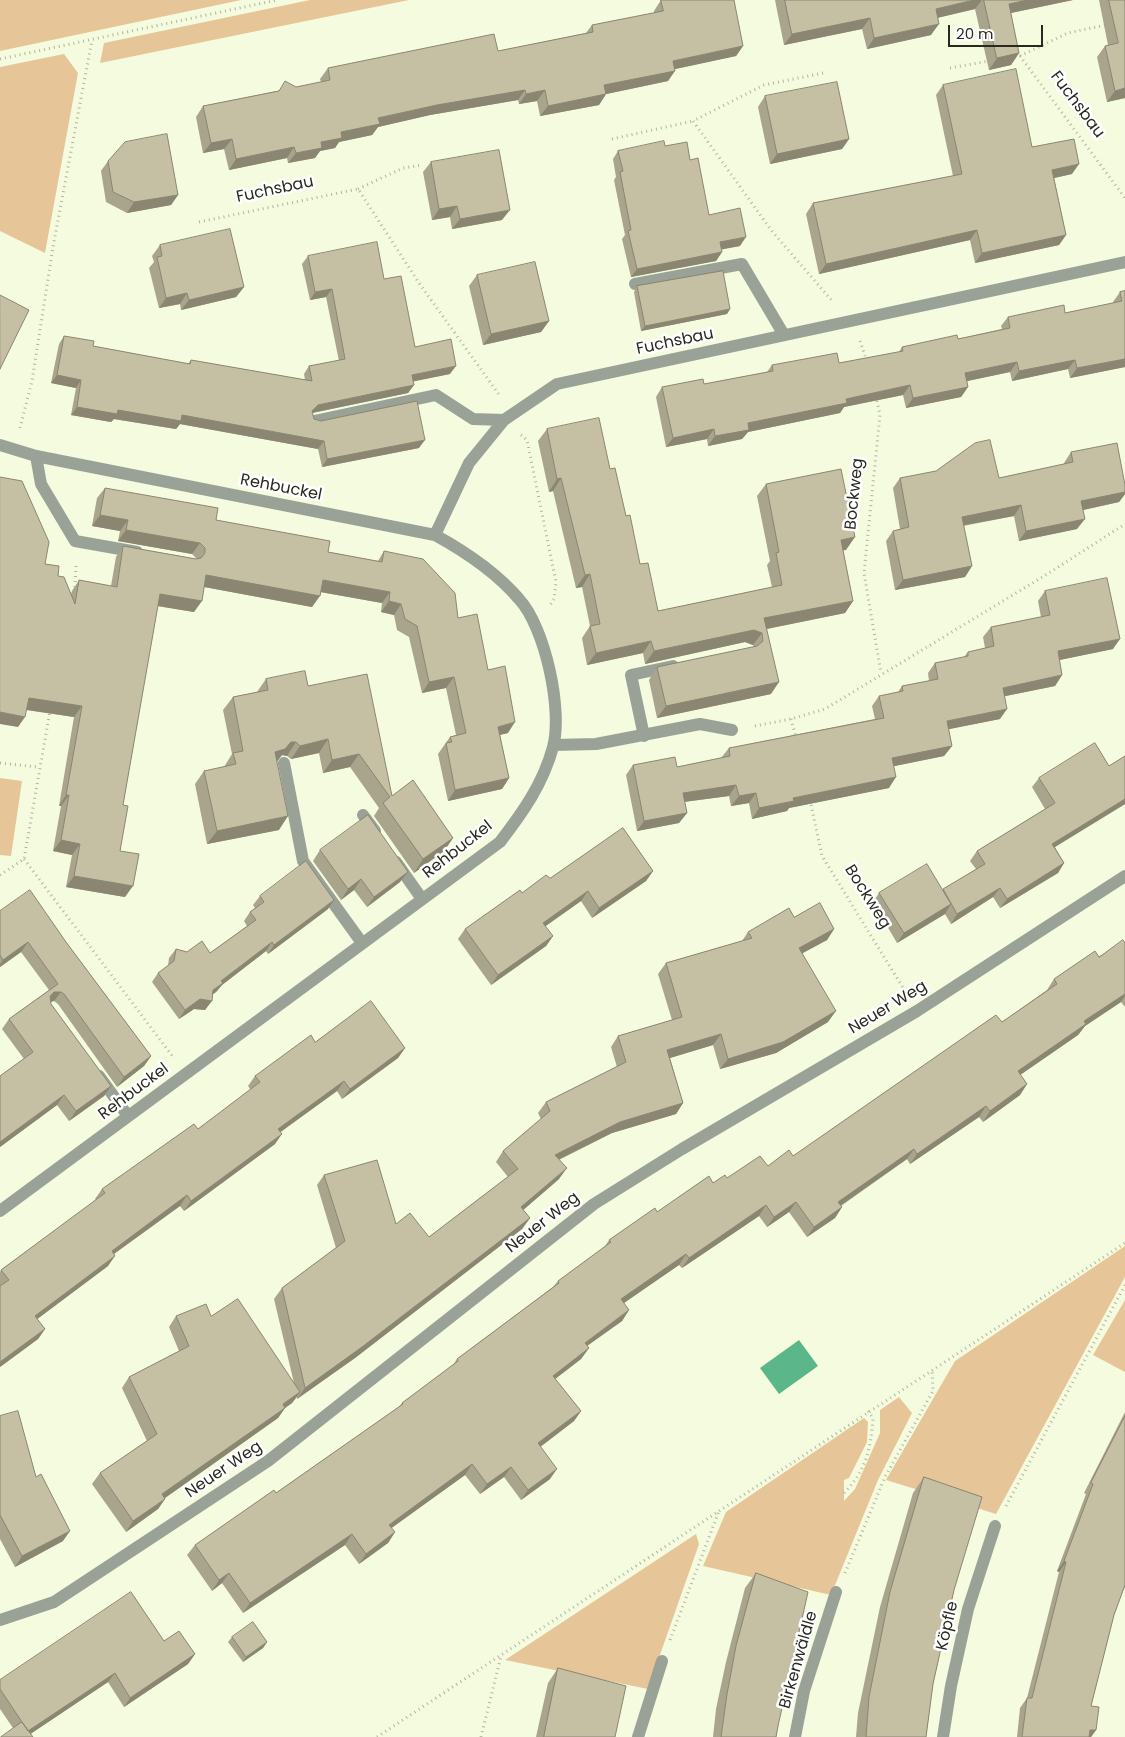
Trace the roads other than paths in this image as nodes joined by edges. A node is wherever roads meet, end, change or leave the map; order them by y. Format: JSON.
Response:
{"nodes":[{"id":1,"x":1125,"y":262,"type":"edge"},
{"id":2,"x":635,"y":284,"type":"dead end"},
{"id":3,"x":784,"y":335,"type":"junction"},
{"id":4,"x":508,"y":417,"type":"junction"},
{"id":5,"x":314,"y":421,"type":"edge"},
{"id":6,"x":0,"y":445,"type":"edge"},
{"id":7,"x":36,"y":456,"type":"junction"},
{"id":8,"x":435,"y":535,"type":"junction"},
{"id":9,"x":152,"y":555,"type":"edge"},
{"id":10,"x":689,"y":662,"type":"edge"},
{"id":11,"x":732,"y":730,"type":"road end"},
{"id":12,"x":644,"y":736,"type":"junction"},
{"id":13,"x":554,"y":745,"type":"junction"},
{"id":14,"x":284,"y":763,"type":"edge"},
{"id":15,"x":363,"y":814,"type":"dead end"},
{"id":16,"x":1125,"y":876,"type":"edge"},
{"id":17,"x":422,"y":899,"type":"junction"},
{"id":18,"x":362,"y":943,"type":"junction"},
{"id":19,"x":89,"y":1063,"type":"edge"},
{"id":20,"x":128,"y":1116,"type":"junction"},
{"id":21,"x":0,"y":1212,"type":"edge"},
{"id":22,"x":995,"y":1526,"type":"road end"},
{"id":23,"x":836,"y":1592,"type":"road end"},
{"id":24,"x":0,"y":1620,"type":"edge"},
{"id":25,"x":662,"y":1661,"type":"road end"},
{"id":26,"x":638,"y":1737,"type":"edge"},
{"id":27,"x":795,"y":1737,"type":"edge"},
{"id":28,"x":943,"y":1737,"type":"edge"}],
"edges":[{"from":1,"to":3,"type":"street","name":"Fuchsbau"},
{"from":2,"to":3,"type":"street"},
{"from":3,"to":4,"type":"street","name":"Fuchsbau"},
{"from":4,"to":5,"type":"street"},
{"from":4,"to":8,"type":"street","name":"Fuchsbau"},
{"from":6,"to":7,"type":"street","name":"Rehbuckel"},
{"from":7,"to":8,"type":"street","name":"Rehbuckel"},
{"from":7,"to":9,"type":"street"},
{"from":8,"to":13,"type":"street","name":"Rehbuckel"},
{"from":10,"to":12,"type":"street"},
{"from":11,"to":12,"type":"street"},
{"from":12,"to":13,"type":"street"},
{"from":13,"to":17,"type":"street","name":"Rehbuckel"},
{"from":14,"to":18,"type":"street"},
{"from":15,"to":17,"type":"street"},
{"from":16,"to":24,"type":"street","name":"Neuer Weg"},
{"from":17,"to":18,"type":"street","name":"Rehbuckel"},
{"from":18,"to":20,"type":"street","name":"Rehbuckel"},
{"from":19,"to":20,"type":"street"},
{"from":20,"to":21,"type":"street","name":"Rehbuckel"},
{"from":22,"to":28,"type":"street","name":"Köpfle"},
{"from":23,"to":27,"type":"street","name":"Birkenwäldle"},
{"from":25,"to":26,"type":"street"}]}
